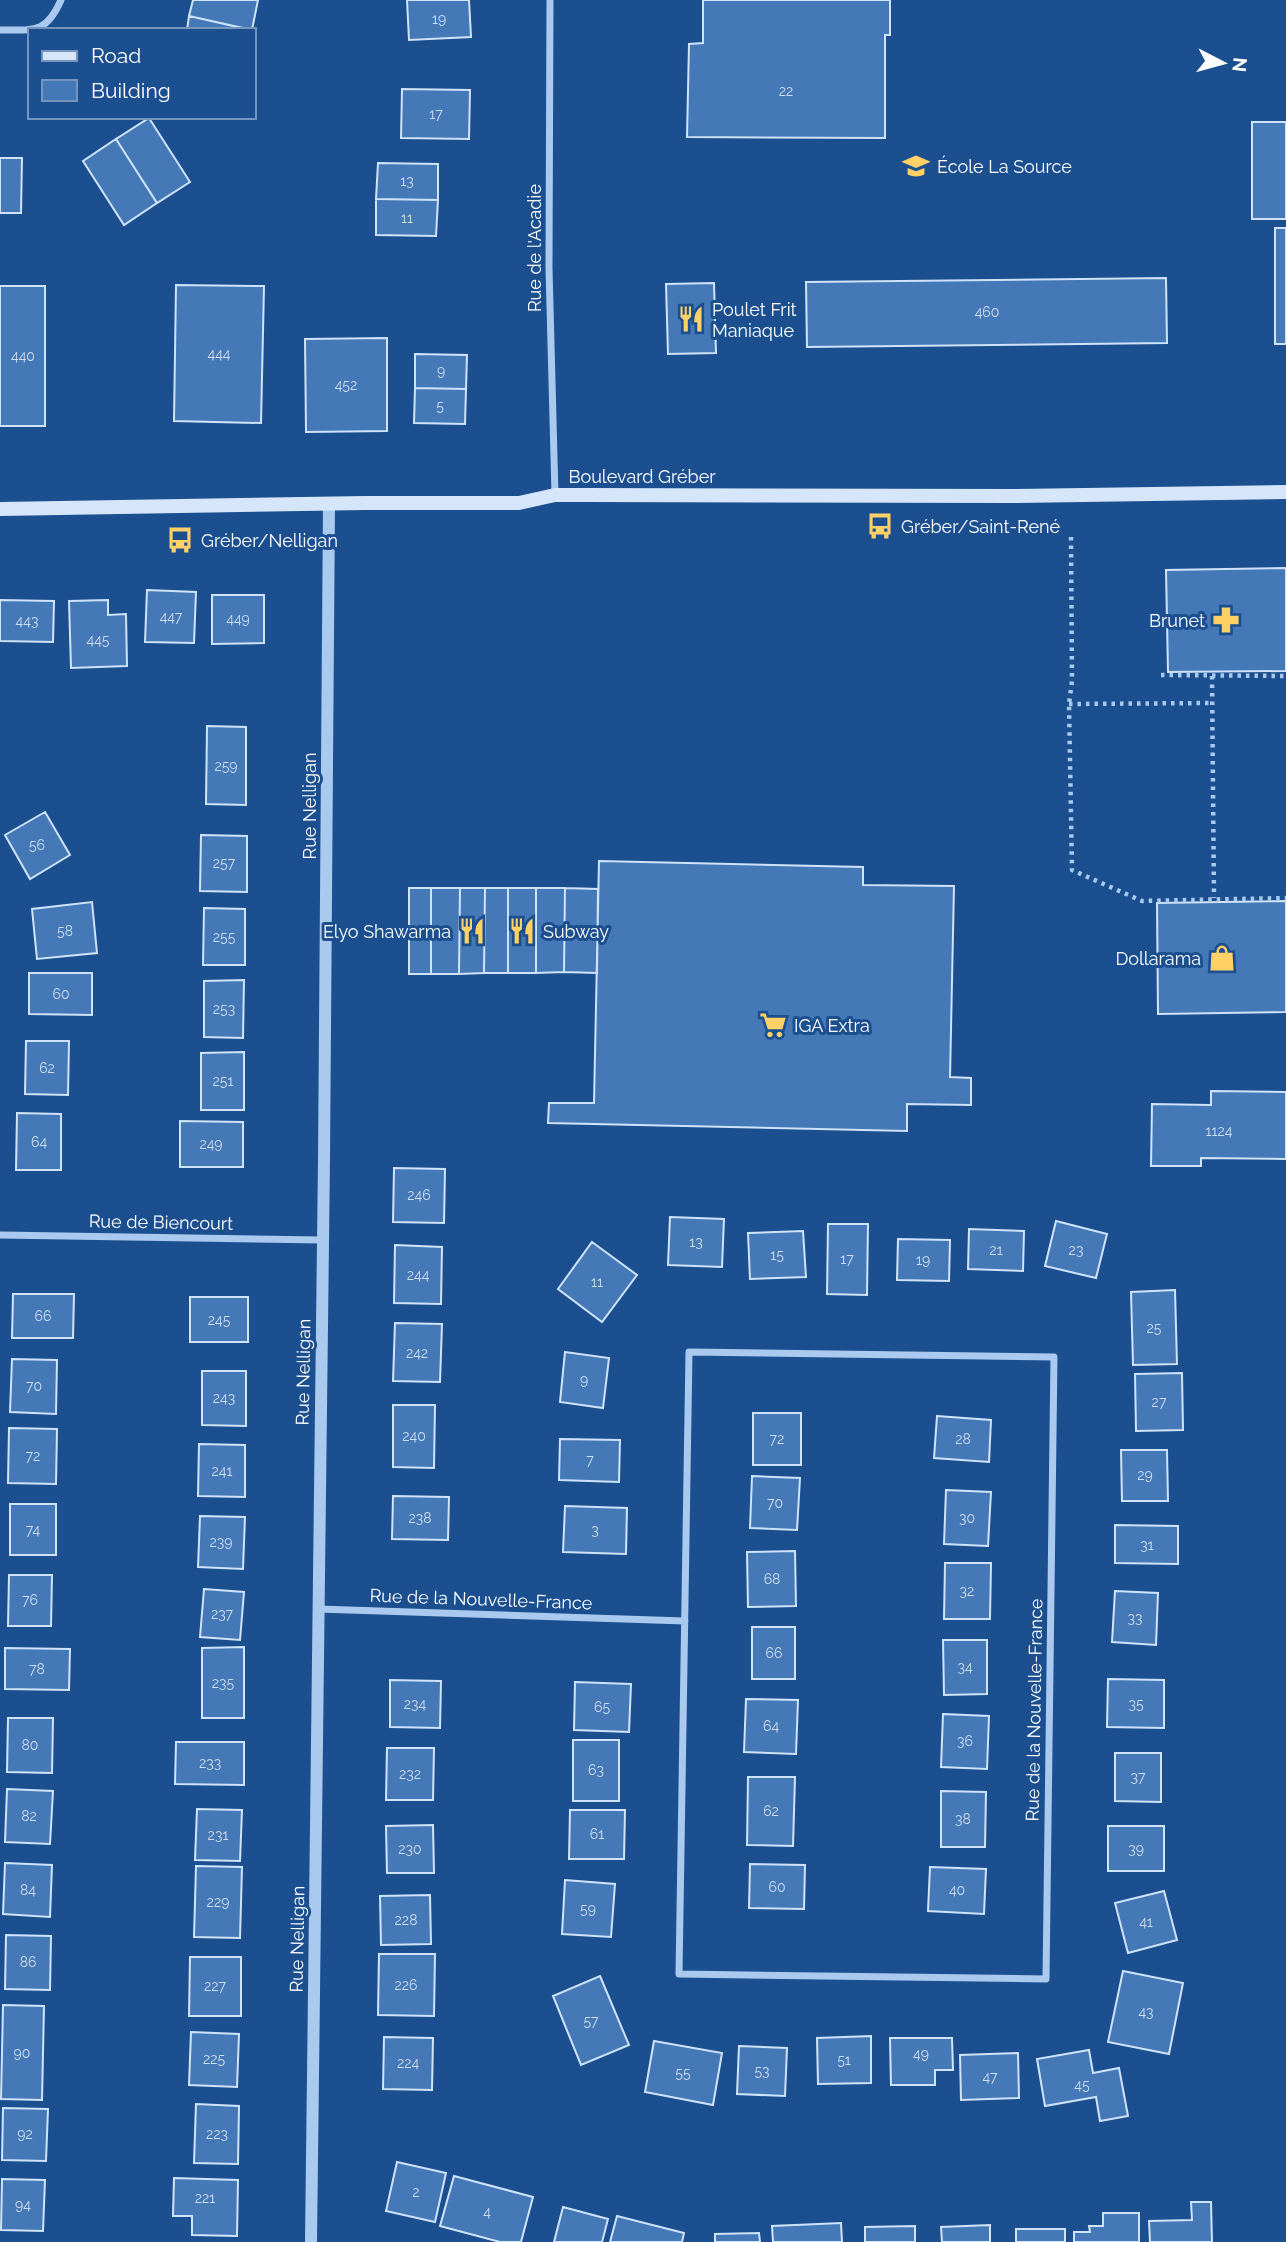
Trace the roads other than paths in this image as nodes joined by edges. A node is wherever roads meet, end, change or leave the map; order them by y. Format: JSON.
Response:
{"nodes":[{"id":1,"x":61,"y":0,"type":"edge"},
{"id":2,"x":550,"y":0,"type":"edge"},
{"id":3,"x":36,"y":28,"type":"edge"},
{"id":4,"x":0,"y":30,"type":"edge"},
{"id":5,"x":28,"y":30,"type":"edge"},
{"id":6,"x":1286,"y":492,"type":"edge"},
{"id":7,"x":555,"y":495,"type":"junction"},
{"id":8,"x":329,"y":503,"type":"junction"},
{"id":9,"x":0,"y":509,"type":"edge"},
{"id":10,"x":0,"y":1235,"type":"edge"},
{"id":11,"x":322,"y":1240,"type":"junction"},
{"id":12,"x":318,"y":1609,"type":"junction"},
{"id":13,"x":685,"y":1621,"type":"junction"},
{"id":14,"x":311,"y":2242,"type":"edge"}],
"edges":[{"from":1,"to":3,"type":"street"},
{"from":2,"to":7,"type":"street","name":"Rue de l'Acadie"},
{"from":4,"to":5,"type":"street"},
{"from":6,"to":7,"type":"main road","name":"Boulevard Gréber"},
{"from":7,"to":8,"type":"main road","name":"Boulevard Gréber"},
{"from":8,"to":9,"type":"main road","name":"Boulevard Gréber"},
{"from":8,"to":11,"type":"street","name":"Rue Nelligan"},
{"from":10,"to":11,"type":"street","name":"Rue de Biencourt"},
{"from":11,"to":12,"type":"street","name":"Rue Nelligan"},
{"from":12,"to":13,"type":"street","name":"Rue de la Nouvelle-France"},
{"from":12,"to":14,"type":"street","name":"Rue Nelligan"},
{"from":13,"to":13,"type":"street","name":"Rue de la Nouvelle-France"}]}
